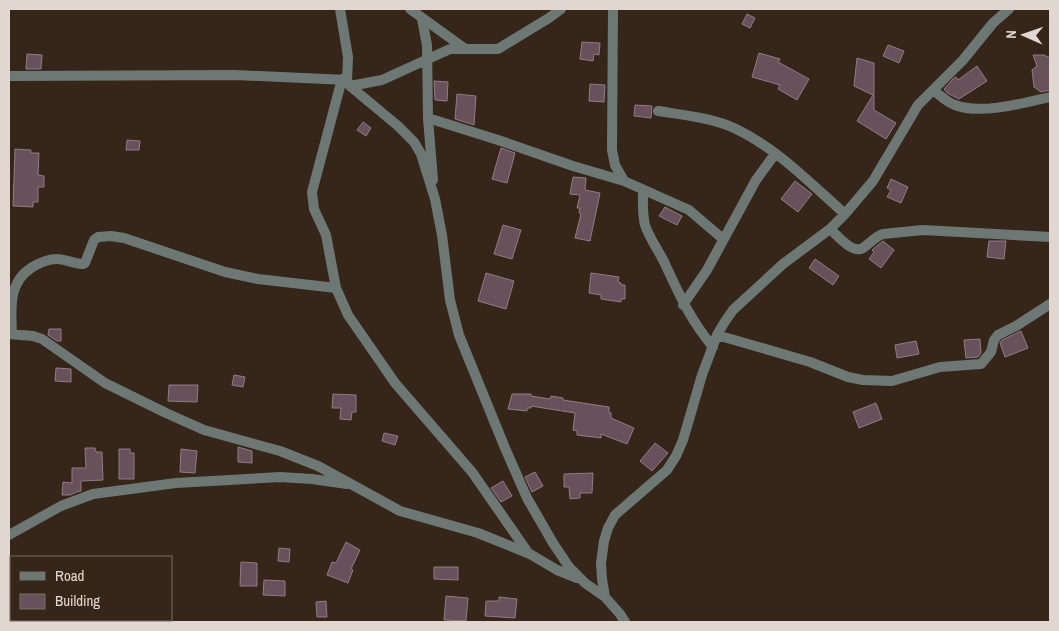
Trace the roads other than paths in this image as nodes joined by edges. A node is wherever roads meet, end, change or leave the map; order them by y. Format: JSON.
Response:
{"nodes":[{"id":1,"x":340,"y":9,"type":"edge"},
{"id":2,"x":410,"y":9,"type":"edge"},
{"id":3,"x":561,"y":9,"type":"edge"},
{"id":4,"x":613,"y":9,"type":"edge"},
{"id":5,"x":1009,"y":9,"type":"edge"},
{"id":6,"x":422,"y":19,"type":"junction"},
{"id":7,"x":464,"y":48,"type":"junction"},
{"id":8,"x":428,"y":60,"type":"junction"},
{"id":9,"x":9,"y":76,"type":"edge"},
{"id":10,"x":346,"y":82,"type":"junction"},
{"id":11,"x":933,"y":90,"type":"junction"},
{"id":12,"x":1050,"y":97,"type":"edge"},
{"id":13,"x":658,"y":111,"type":"dead end"},
{"id":14,"x":428,"y":118,"type":"junction"},
{"id":15,"x":775,"y":154,"type":"junction"},
{"id":16,"x":624,"y":181,"type":"junction"},
{"id":17,"x":643,"y":190,"type":"junction"},
{"id":18,"x":435,"y":199,"type":"junction"},
{"id":19,"x":845,"y":214,"type":"junction"},
{"id":20,"x":830,"y":229,"type":"junction"},
{"id":21,"x":1050,"y":237,"type":"edge"},
{"id":22,"x":723,"y":239,"type":"junction"},
{"id":23,"x":336,"y":288,"type":"junction"},
{"id":24,"x":1050,"y":304,"type":"edge"},
{"id":25,"x":683,"y":305,"type":"junction"},
{"id":26,"x":11,"y":334,"type":"edge"},
{"id":27,"x":717,"y":334,"type":"junction"},
{"id":28,"x":713,"y":347,"type":"junction"},
{"id":29,"x":353,"y":485,"type":"junction"},
{"id":30,"x":9,"y":535,"type":"edge"},
{"id":31,"x":530,"y":554,"type":"junction"},
{"id":32,"x":580,"y":579,"type":"junction"},
{"id":33,"x":605,"y":597,"type":"junction"},
{"id":34,"x":625,"y":622,"type":"edge"}],
"edges":[{"from":1,"to":10,"type":"street"},
{"from":2,"to":6,"type":"street"},
{"from":3,"to":7,"type":"street"},
{"from":4,"to":16,"type":"street"},
{"from":5,"to":11,"type":"street"},
{"from":6,"to":7,"type":"street"},
{"from":6,"to":8,"type":"street"},
{"from":7,"to":8,"type":"street"},
{"from":8,"to":10,"type":"street"},
{"from":8,"to":14,"type":"street"},
{"from":9,"to":10,"type":"street"},
{"from":10,"to":18,"type":"street"},
{"from":10,"to":23,"type":"street"},
{"from":11,"to":12,"type":"street"},
{"from":11,"to":19,"type":"street"},
{"from":13,"to":15,"type":"street"},
{"from":14,"to":16,"type":"street"},
{"from":14,"to":18,"type":"street"},
{"from":15,"to":19,"type":"street"},
{"from":15,"to":22,"type":"street"},
{"from":16,"to":17,"type":"street"},
{"from":17,"to":22,"type":"street"},
{"from":17,"to":25,"type":"street"},
{"from":18,"to":32,"type":"street"},
{"from":19,"to":20,"type":"street"},
{"from":20,"to":21,"type":"street"},
{"from":20,"to":27,"type":"street"},
{"from":22,"to":25,"type":"street"},
{"from":23,"to":26,"type":"street"},
{"from":23,"to":31,"type":"street"},
{"from":24,"to":27,"type":"street"},
{"from":25,"to":28,"type":"street"},
{"from":26,"to":29,"type":"street"},
{"from":27,"to":28,"type":"street"},
{"from":28,"to":33,"type":"street"},
{"from":29,"to":30,"type":"street"},
{"from":29,"to":31,"type":"street"},
{"from":31,"to":32,"type":"street"},
{"from":32,"to":33,"type":"street"},
{"from":33,"to":34,"type":"street"}]}
